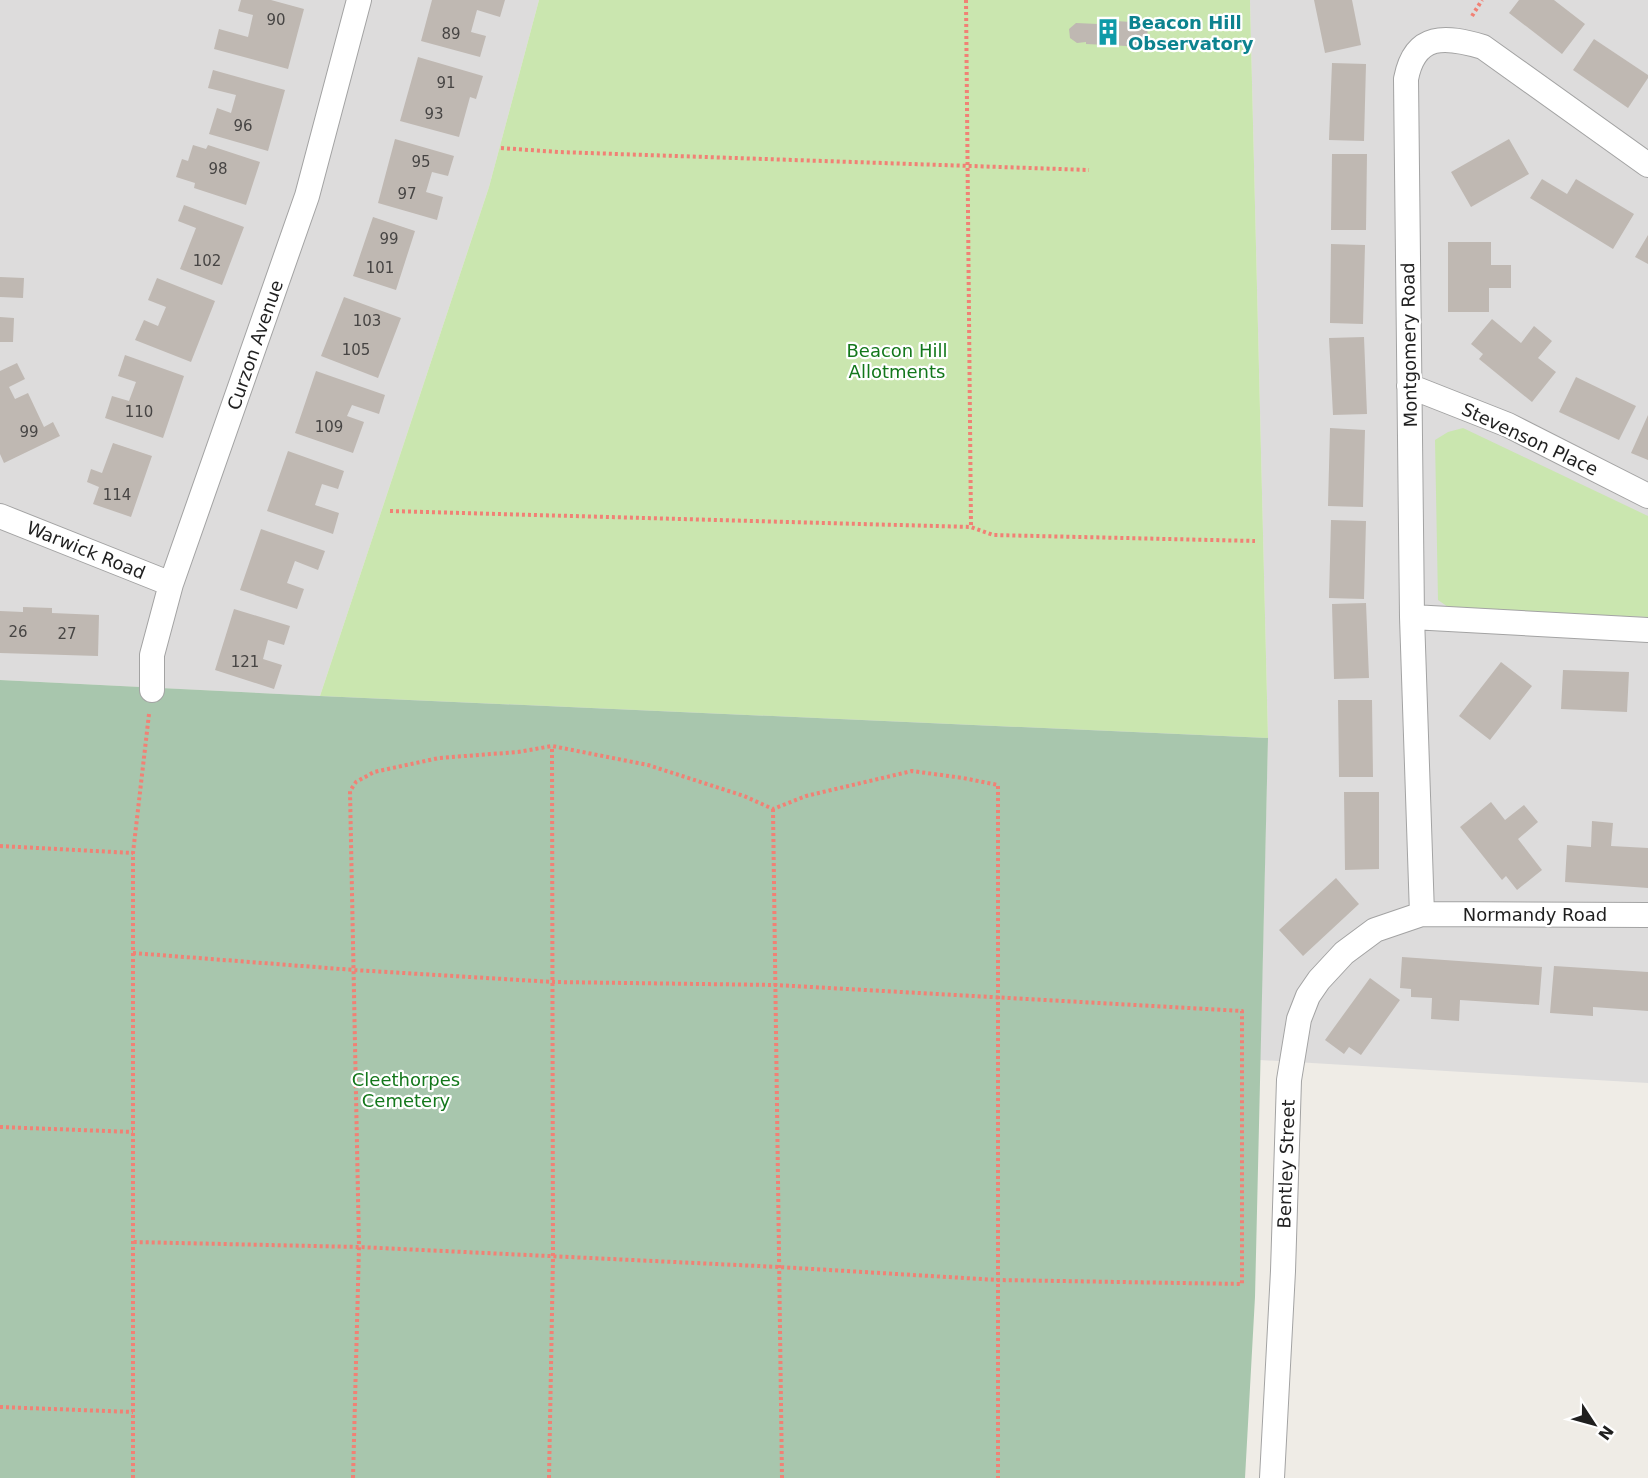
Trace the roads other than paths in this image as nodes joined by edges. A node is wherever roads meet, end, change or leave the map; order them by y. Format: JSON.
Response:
{"nodes":[{"id":1,"x":359,"y":0,"type":"edge"},
{"id":2,"x":1648,"y":165,"type":"edge"},
{"id":3,"x":1409,"y":386,"type":"junction"},
{"id":4,"x":1648,"y":496,"type":"edge"},
{"id":5,"x":0,"y":516,"type":"edge"},
{"id":6,"x":171,"y":584,"type":"junction"},
{"id":7,"x":1412,"y":617,"type":"junction"},
{"id":8,"x":1648,"y":630,"type":"edge"},
{"id":9,"x":152,"y":690,"type":"road end"},
{"id":10,"x":1422,"y":914,"type":"junction"},
{"id":11,"x":1648,"y":915,"type":"edge"},
{"id":12,"x":1272,"y":1478,"type":"edge"}],
"edges":[{"from":1,"to":6,"type":"street","name":"Curzon Avenue"},
{"from":2,"to":3,"type":"street","name":"Montgomery Road"},
{"from":3,"to":4,"type":"street","name":"Stevenson Place"},
{"from":3,"to":7,"type":"street","name":"Montgomery Road"},
{"from":5,"to":6,"type":"street","name":"Warwick Road"},
{"from":6,"to":9,"type":"street","name":"Curzon Avenue"},
{"from":7,"to":8,"type":"street"},
{"from":7,"to":10,"type":"street","name":"Montgomery Road"},
{"from":10,"to":11,"type":"street","name":"Normandy Road"},
{"from":10,"to":12,"type":"street","name":"Bentley Street"}]}
